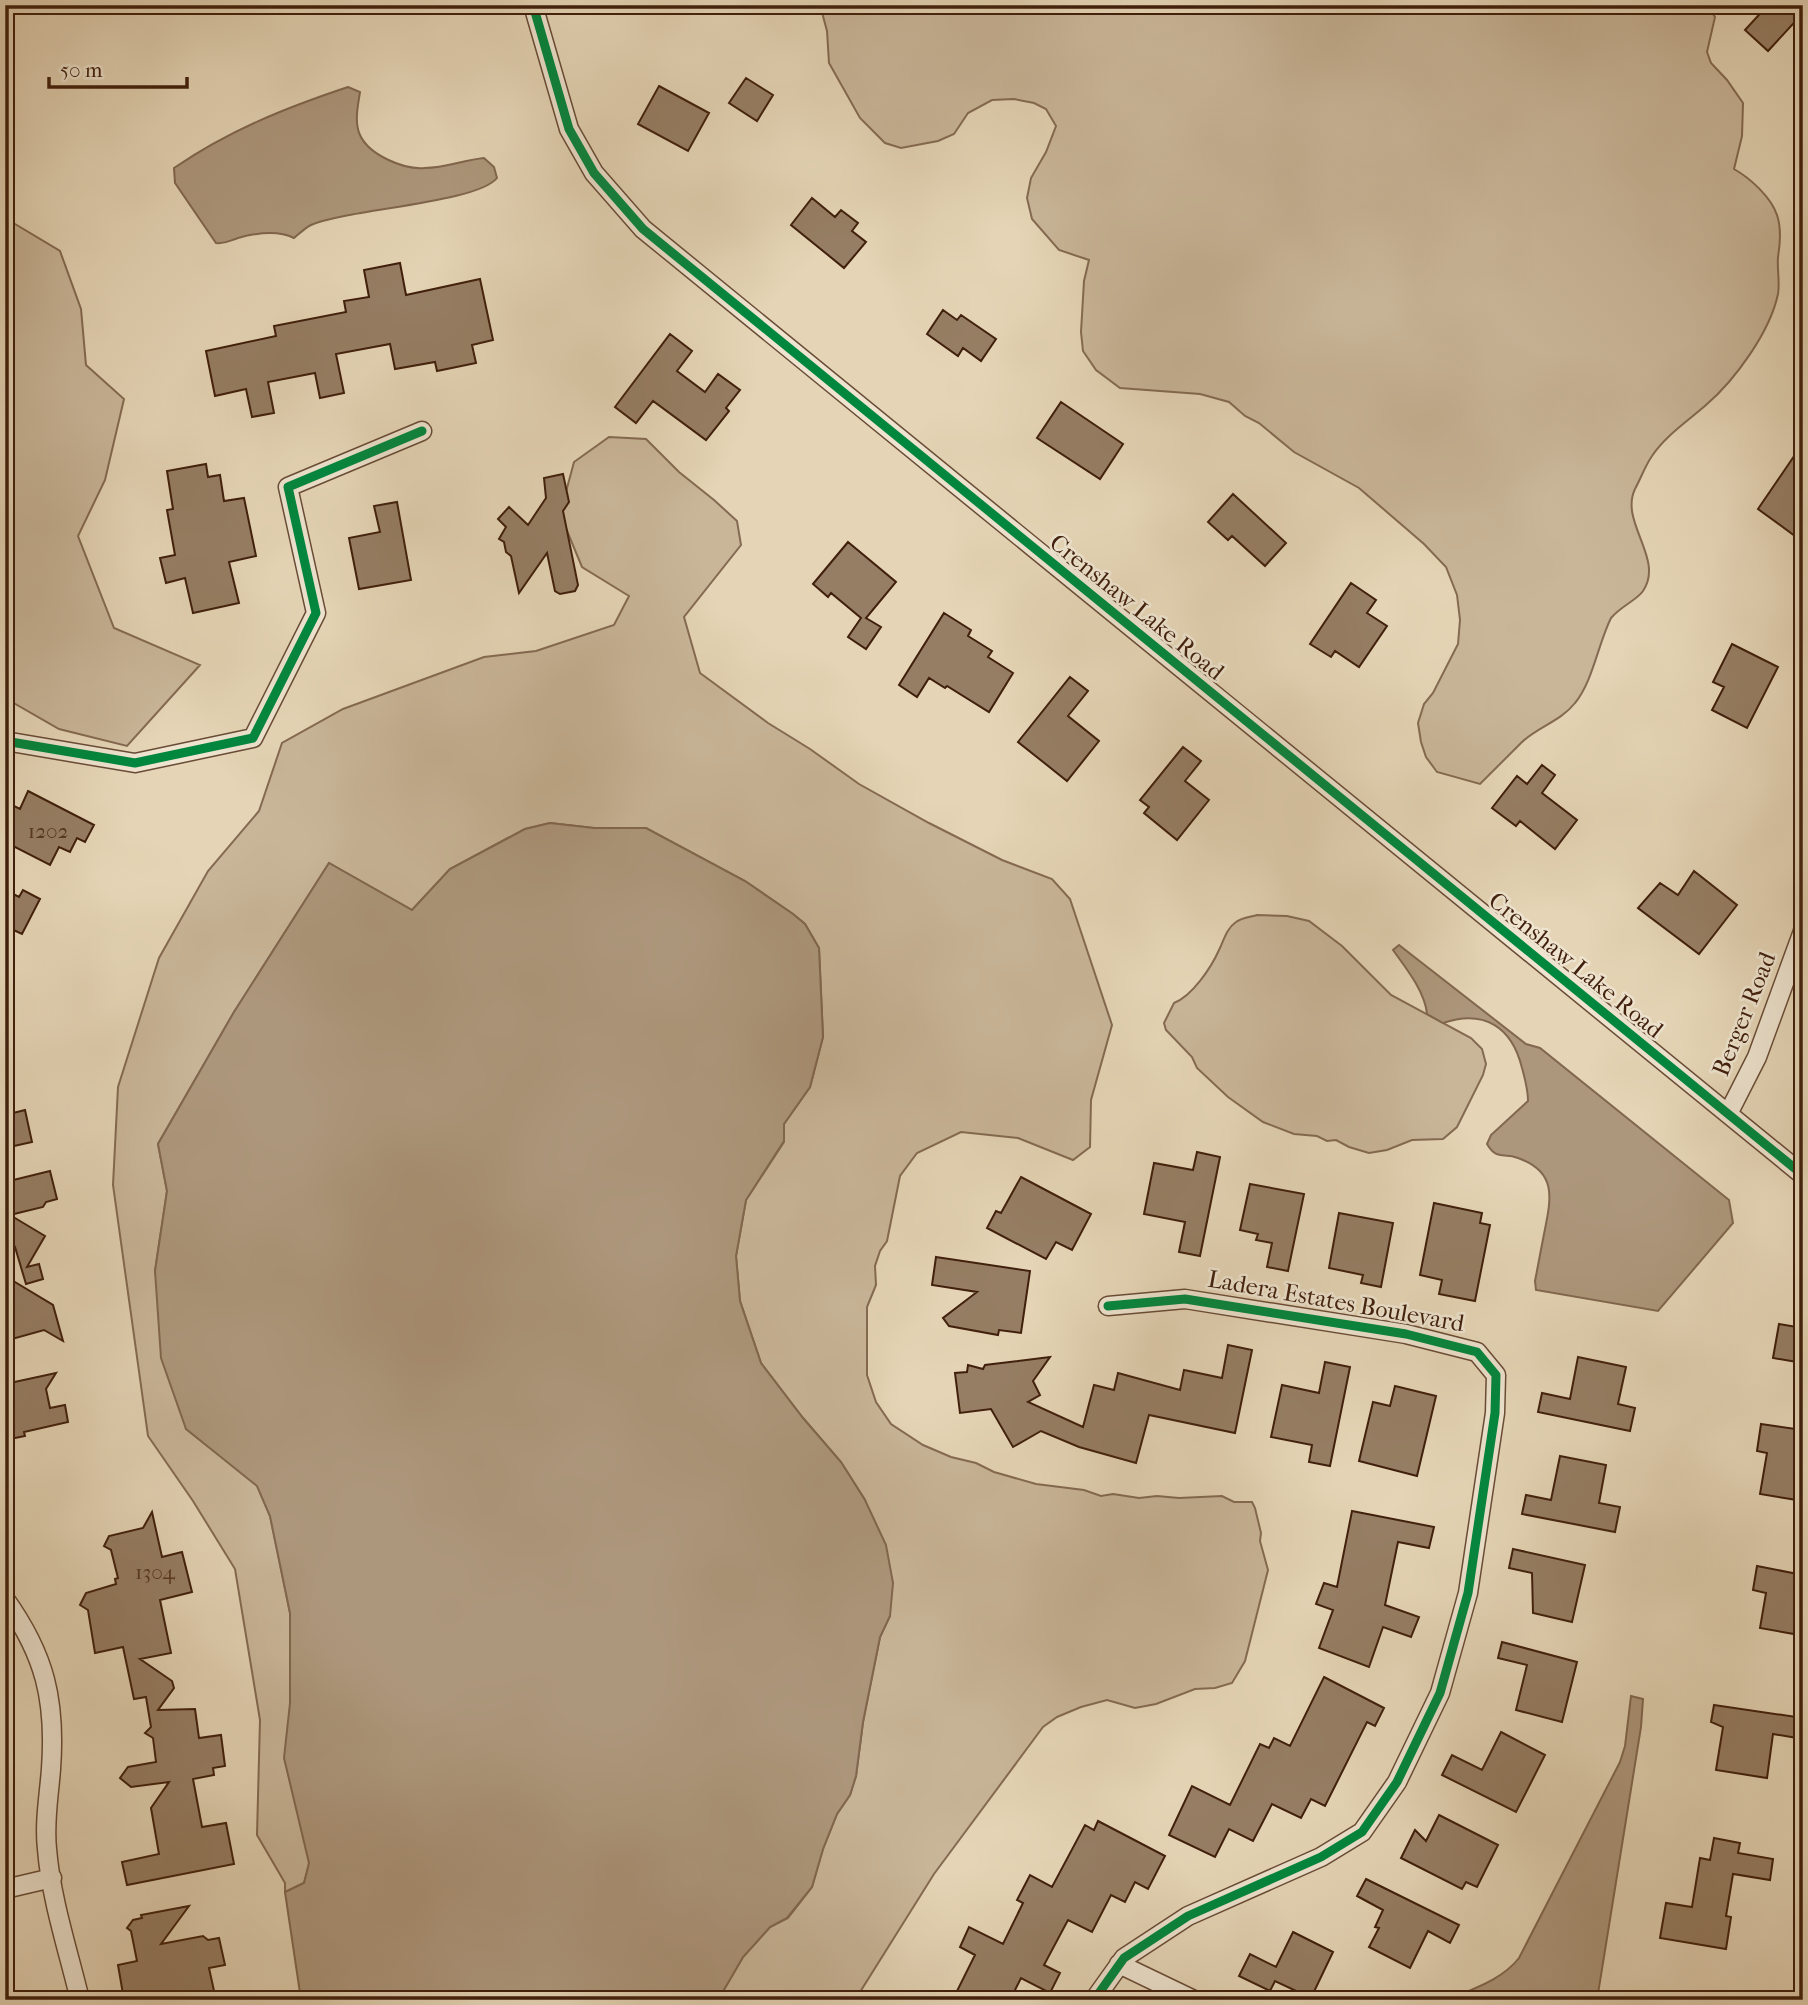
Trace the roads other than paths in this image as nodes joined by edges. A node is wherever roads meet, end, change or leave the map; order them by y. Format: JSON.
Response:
{"nodes":[{"id":1,"x":533,"y":5,"type":"edge"},
{"id":2,"x":422,"y":431,"type":"dead end"},
{"id":3,"x":5,"y":741,"type":"edge"},
{"id":4,"x":1803,"y":931,"type":"edge"},
{"id":5,"x":1728,"y":1114,"type":"junction"},
{"id":6,"x":1803,"y":1175,"type":"edge"},
{"id":7,"x":1108,"y":1306,"type":"dead end"},
{"id":8,"x":5,"y":1599,"type":"edge"},
{"id":9,"x":52,"y":1878,"type":"junction"},
{"id":10,"x":5,"y":1889,"type":"edge"},
{"id":11,"x":1119,"y":1964,"type":"junction"},
{"id":12,"x":80,"y":2000,"type":"edge"},
{"id":13,"x":1094,"y":2000,"type":"edge"},
{"id":14,"x":1194,"y":2000,"type":"edge"}],
"edges":[{"from":1,"to":5,"type":"street","name":"Crenshaw Lake Road"},
{"from":2,"to":3,"type":"street"},
{"from":4,"to":5,"type":"street","name":"Berger Road"},
{"from":5,"to":6,"type":"street","name":"Crenshaw Lake Road"},
{"from":7,"to":11,"type":"street","name":"Ladera Estates Boulevard"},
{"from":8,"to":9,"type":"street"},
{"from":9,"to":10,"type":"street"},
{"from":9,"to":12,"type":"street"},
{"from":11,"to":13,"type":"street","name":"Ladera Estates Boulevard"},
{"from":11,"to":14,"type":"street"}]}
